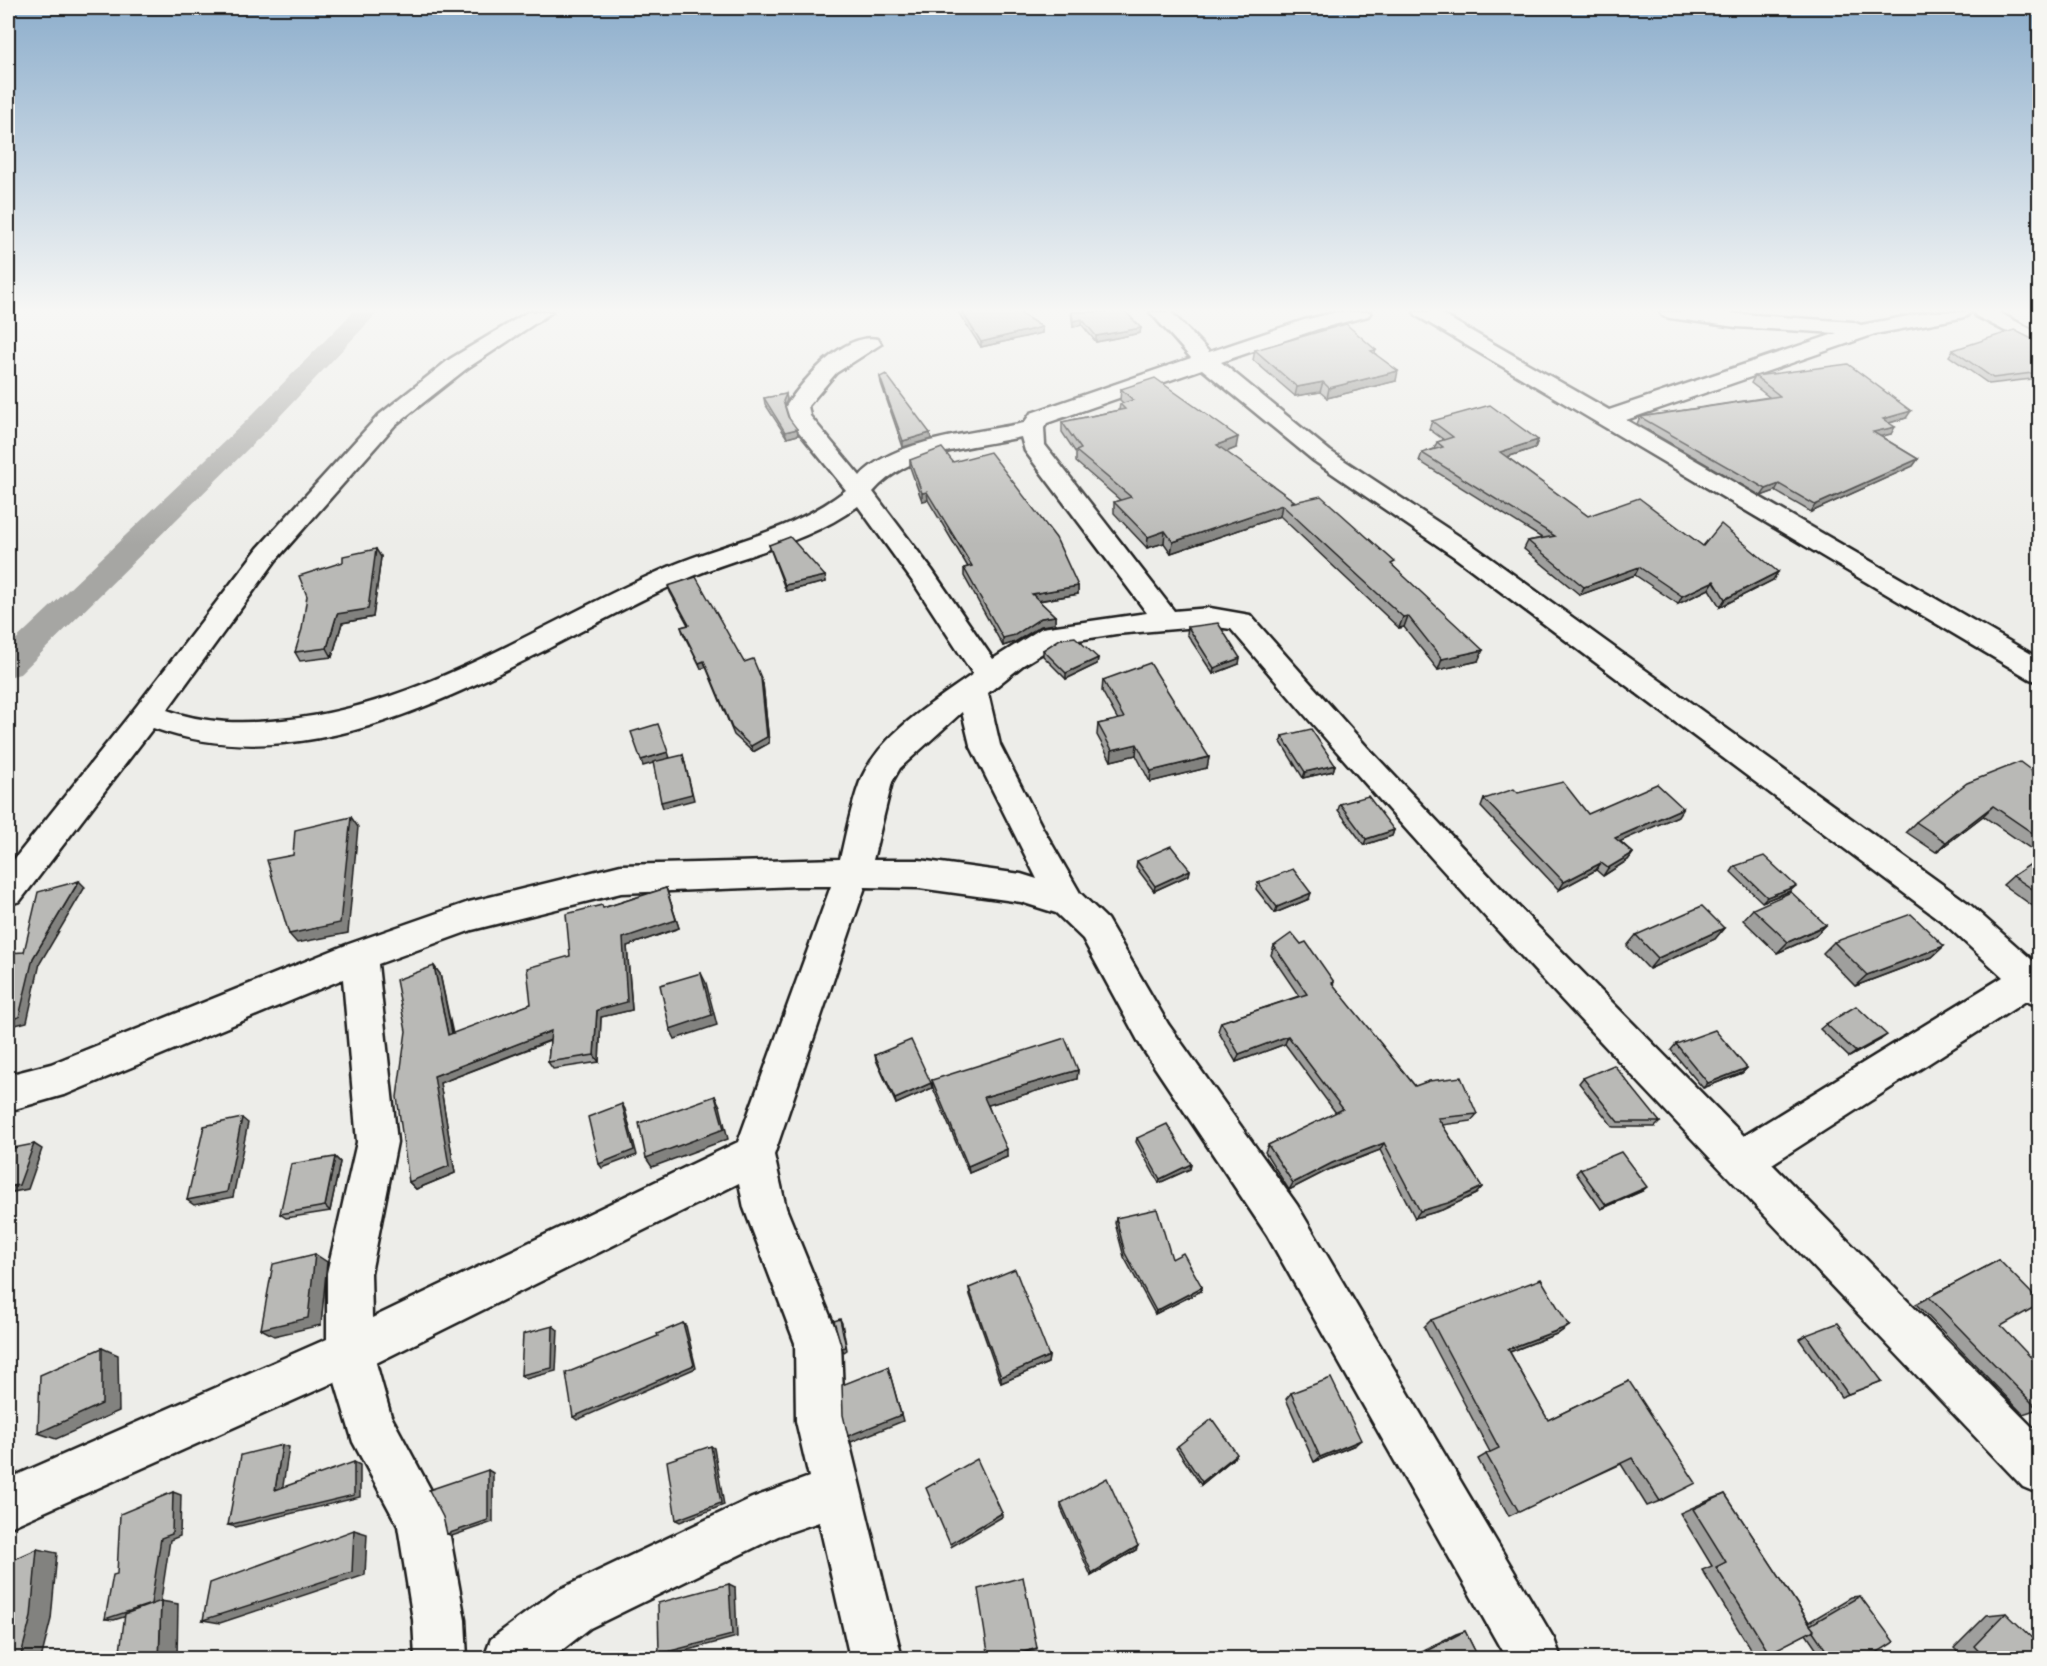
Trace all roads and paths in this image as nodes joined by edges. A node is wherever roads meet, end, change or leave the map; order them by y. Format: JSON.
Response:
{"nodes":[{"id":1,"x":425,"y":390,"type":"edge"},
{"id":2,"x":808,"y":390,"type":"edge"},
{"id":3,"x":1122,"y":390,"type":"edge"},
{"id":4,"x":1241,"y":390,"type":"edge"},
{"id":5,"x":1557,"y":390,"type":"edge"},
{"id":6,"x":1693,"y":390,"type":"edge"},
{"id":7,"x":1607,"y":419,"type":"junction"},
{"id":8,"x":1032,"y":428,"type":"junction"},
{"id":9,"x":859,"y":493,"type":"junction"},
{"id":10,"x":1168,"y":622,"type":"junction"},
{"id":11,"x":2040,"y":672,"type":"edge"},
{"id":12,"x":980,"y":682,"type":"junction"},
{"id":13,"x":147,"y":715,"type":"junction"},
{"id":14,"x":853,"y":873,"type":"junction"},
{"id":15,"x":8,"y":891,"type":"edge"},
{"id":16,"x":1068,"y":903,"type":"junction"},
{"id":17,"x":359,"y":956,"type":"junction"},
{"id":18,"x":2034,"y":986,"type":"edge"},
{"id":19,"x":8,"y":1093,"type":"edge"},
{"id":20,"x":754,"y":1155,"type":"junction"},
{"id":21,"x":1740,"y":1161,"type":"junction"},
{"id":22,"x":350,"y":1352,"type":"junction"},
{"id":23,"x":2040,"y":1470,"type":"edge"},
{"id":24,"x":838,"y":1491,"type":"junction"},
{"id":25,"x":8,"y":1504,"type":"edge"},
{"id":26,"x":441,"y":1659,"type":"edge"},
{"id":27,"x":510,"y":1659,"type":"edge"},
{"id":28,"x":876,"y":1659,"type":"edge"},
{"id":29,"x":1535,"y":1659,"type":"edge"}],
"edges":[{"from":1,"to":13,"type":"street"},
{"from":2,"to":9,"type":"street"},
{"from":3,"to":8,"type":"street"},
{"from":4,"to":18,"type":"street"},
{"from":5,"to":7,"type":"street"},
{"from":6,"to":7,"type":"street"},
{"from":7,"to":11,"type":"street"},
{"from":8,"to":9,"type":"street"},
{"from":8,"to":10,"type":"street"},
{"from":9,"to":12,"type":"street"},
{"from":9,"to":13,"type":"street"},
{"from":10,"to":12,"type":"street"},
{"from":10,"to":21,"type":"street"},
{"from":12,"to":14,"type":"street"},
{"from":12,"to":16,"type":"street"},
{"from":13,"to":15,"type":"street"},
{"from":14,"to":16,"type":"street"},
{"from":14,"to":17,"type":"street"},
{"from":14,"to":20,"type":"street"},
{"from":16,"to":29,"type":"street"},
{"from":17,"to":19,"type":"street"},
{"from":17,"to":22,"type":"street"},
{"from":18,"to":21,"type":"street"},
{"from":20,"to":22,"type":"street"},
{"from":20,"to":24,"type":"street"},
{"from":21,"to":23,"type":"street"},
{"from":22,"to":25,"type":"street"},
{"from":22,"to":26,"type":"street"},
{"from":24,"to":27,"type":"street"},
{"from":24,"to":28,"type":"street"}]}
